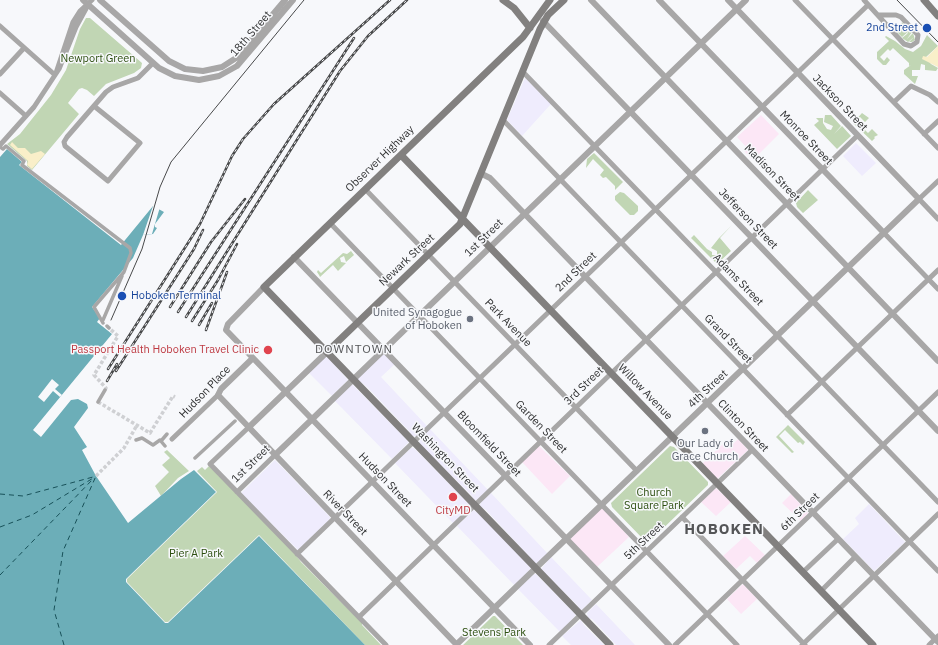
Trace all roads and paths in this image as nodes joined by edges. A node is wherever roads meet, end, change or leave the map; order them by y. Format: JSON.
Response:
{"nodes":[{"id":1,"x":100,"y":0,"type":"edge"},
{"id":2,"x":293,"y":0,"type":"edge"},
{"id":3,"x":504,"y":0,"type":"edge"},
{"id":4,"x":564,"y":0,"type":"edge"},
{"id":5,"x":591,"y":0,"type":"edge"},
{"id":6,"x":659,"y":0,"type":"edge"},
{"id":7,"x":728,"y":0,"type":"edge"},
{"id":8,"x":746,"y":0,"type":"edge"},
{"id":9,"x":795,"y":0,"type":"edge"},
{"id":10,"x":864,"y":0,"type":"edge"},
{"id":11,"x":924,"y":0,"type":"edge"},
{"id":12,"x":549,"y":1,"type":"edge"},
{"id":13,"x":88,"y":2,"type":"edge"},
{"id":14,"x":286,"y":2,"type":"edge"},
{"id":15,"x":868,"y":5,"type":"junction"},
{"id":16,"x":736,"y":9,"type":"junction"},
{"id":17,"x":878,"y":15,"type":"junction"},
{"id":18,"x":938,"y":16,"type":"edge"},
{"id":19,"x":543,"y":21,"type":"junction"},
{"id":20,"x":0,"y":26,"type":"edge"},
{"id":21,"x":530,"y":28,"type":"junction"},
{"id":22,"x":832,"y":39,"type":"junction"},
{"id":23,"x":701,"y":43,"type":"junction"},
{"id":24,"x":24,"y":48,"type":"junction"},
{"id":25,"x":160,"y":54,"type":"junction"},
{"id":26,"x":153,"y":63,"type":"junction"},
{"id":27,"x":523,"y":72,"type":"junction"},
{"id":28,"x":797,"y":73,"type":"junction"},
{"id":29,"x":0,"y":74,"type":"edge"},
{"id":30,"x":55,"y":75,"type":"junction"},
{"id":31,"x":665,"y":77,"type":"junction"},
{"id":32,"x":0,"y":93,"type":"edge"},
{"id":33,"x":894,"y":102,"type":"junction"},
{"id":34,"x":938,"y":102,"type":"edge"},
{"id":35,"x":94,"y":106,"type":"junction"},
{"id":36,"x":762,"y":106,"type":"junction"},
{"id":37,"x":630,"y":111,"type":"junction"},
{"id":38,"x":26,"y":116,"type":"junction"},
{"id":39,"x":503,"y":120,"type":"junction"},
{"id":40,"x":938,"y":121,"type":"edge"},
{"id":41,"x":924,"y":134,"type":"junction"},
{"id":42,"x":857,"y":136,"type":"junction"},
{"id":43,"x":726,"y":140,"type":"junction"},
{"id":44,"x":0,"y":146,"type":"edge"},
{"id":45,"x":595,"y":146,"type":"junction"},
{"id":46,"x":938,"y":148,"type":"edge"},
{"id":47,"x":400,"y":155,"type":"junction"},
{"id":48,"x":822,"y":169,"type":"junction"},
{"id":49,"x":482,"y":174,"type":"junction"},
{"id":50,"x":692,"y":174,"type":"junction"},
{"id":51,"x":560,"y":179,"type":"junction"},
{"id":52,"x":938,"y":181,"type":"edge"},
{"id":53,"x":365,"y":189,"type":"junction"},
{"id":54,"x":918,"y":199,"type":"junction"},
{"id":55,"x":787,"y":204,"type":"junction"},
{"id":56,"x":656,"y":208,"type":"junction"},
{"id":57,"x":524,"y":214,"type":"junction"},
{"id":58,"x":938,"y":219,"type":"edge"},
{"id":59,"x":464,"y":220,"type":"junction"},
{"id":60,"x":330,"y":223,"type":"junction"},
{"id":61,"x":884,"y":233,"type":"junction"},
{"id":62,"x":752,"y":238,"type":"junction"},
{"id":63,"x":621,"y":242,"type":"junction"},
{"id":64,"x":489,"y":247,"type":"junction"},
{"id":65,"x":429,"y":255,"type":"junction"},
{"id":66,"x":294,"y":257,"type":"junction"},
{"id":67,"x":849,"y":267,"type":"junction"},
{"id":68,"x":938,"y":270,"type":"edge"},
{"id":69,"x":124,"y":272,"type":"junction"},
{"id":70,"x":717,"y":272,"type":"junction"},
{"id":71,"x":586,"y":277,"type":"junction"},
{"id":72,"x":928,"y":279,"type":"junction"},
{"id":73,"x":454,"y":281,"type":"junction"},
{"id":74,"x":264,"y":287,"type":"junction"},
{"id":75,"x":393,"y":288,"type":"junction"},
{"id":76,"x":938,"y":289,"type":"edge"},
{"id":77,"x":813,"y":301,"type":"junction"},
{"id":78,"x":682,"y":306,"type":"junction"},
{"id":79,"x":550,"y":310,"type":"junction"},
{"id":80,"x":419,"y":314,"type":"junction"},
{"id":81,"x":893,"y":314,"type":"junction"},
{"id":82,"x":358,"y":323,"type":"junction"},
{"id":83,"x":226,"y":328,"type":"joint"},
{"id":84,"x":777,"y":335,"type":"junction"},
{"id":85,"x":648,"y":339,"type":"junction"},
{"id":86,"x":515,"y":345,"type":"junction"},
{"id":87,"x":383,"y":348,"type":"junction"},
{"id":88,"x":858,"y":348,"type":"junction"},
{"id":89,"x":327,"y":352,"type":"junction"},
{"id":90,"x":253,"y":358,"type":"junction"},
{"id":91,"x":938,"y":361,"type":"edge"},
{"id":92,"x":744,"y":370,"type":"junction"},
{"id":93,"x":611,"y":374,"type":"junction"},
{"id":94,"x":352,"y":378,"type":"junction"},
{"id":95,"x":480,"y":378,"type":"junction"},
{"id":96,"x":823,"y":381,"type":"junction"},
{"id":97,"x":104,"y":390,"type":"dead end"},
{"id":98,"x":286,"y":392,"type":"junction"},
{"id":99,"x":938,"y":392,"type":"edge"},
{"id":100,"x":218,"y":395,"type":"junction"},
{"id":101,"x":98,"y":402,"type":"dead end"},
{"id":102,"x":708,"y":403,"type":"junction"},
{"id":103,"x":576,"y":408,"type":"junction"},
{"id":104,"x":919,"y":410,"type":"junction"},
{"id":105,"x":445,"y":413,"type":"junction"},
{"id":106,"x":787,"y":415,"type":"junction"},
{"id":107,"x":312,"y":419,"type":"junction"},
{"id":108,"x":235,"y":421,"type":"dead end"},
{"id":109,"x":249,"y":428,"type":"junction"},
{"id":110,"x":938,"y":431,"type":"edge"},
{"id":111,"x":167,"y":434,"type":"dead end"},
{"id":112,"x":672,"y":437,"type":"junction"},
{"id":113,"x":172,"y":439,"type":"dead end"},
{"id":114,"x":136,"y":440,"type":"dead end"},
{"id":115,"x":161,"y":441,"type":"junction"},
{"id":116,"x":414,"y":442,"type":"junction"},
{"id":117,"x":541,"y":442,"type":"junction"},
{"id":118,"x":884,"y":445,"type":"junction"},
{"id":119,"x":165,"y":446,"type":"dead end"},
{"id":120,"x":752,"y":450,"type":"junction"},
{"id":121,"x":275,"y":455,"type":"junction"},
{"id":122,"x":195,"y":458,"type":"dead end"},
{"id":123,"x":637,"y":471,"type":"junction"},
{"id":124,"x":506,"y":476,"type":"junction"},
{"id":125,"x":849,"y":479,"type":"junction"},
{"id":126,"x":372,"y":482,"type":"junction"},
{"id":127,"x":718,"y":483,"type":"junction"},
{"id":128,"x":237,"y":492,"type":"junction"},
{"id":129,"x":938,"y":502,"type":"edge"},
{"id":130,"x":602,"y":504,"type":"junction"},
{"id":131,"x":474,"y":505,"type":"junction"},
{"id":132,"x":813,"y":513,"type":"junction"},
{"id":133,"x":938,"y":514,"type":"edge"},
{"id":134,"x":336,"y":517,"type":"junction"},
{"id":135,"x":682,"y":518,"type":"junction"},
{"id":136,"x":566,"y":539,"type":"junction"},
{"id":137,"x":838,"y":539,"type":"junction"},
{"id":138,"x":910,"y":542,"type":"junction"},
{"id":139,"x":433,"y":545,"type":"junction"},
{"id":140,"x":778,"y":546,"type":"junction"},
{"id":141,"x":647,"y":552,"type":"junction"},
{"id":142,"x":297,"y":554,"type":"junction"},
{"id":143,"x":855,"y":557,"type":"junction"},
{"id":144,"x":536,"y":568,"type":"junction"},
{"id":145,"x":938,"y":571,"type":"edge"},
{"id":146,"x":803,"y":572,"type":"junction"},
{"id":147,"x":874,"y":576,"type":"junction"},
{"id":148,"x":743,"y":580,"type":"junction"},
{"id":149,"x":396,"y":581,"type":"junction"},
{"id":150,"x":611,"y":585,"type":"junction"},
{"id":151,"x":821,"y":591,"type":"junction"},
{"id":152,"x":495,"y":608,"type":"junction"},
{"id":153,"x":838,"y":609,"type":"junction"},
{"id":154,"x":580,"y":614,"type":"junction"},
{"id":155,"x":708,"y":615,"type":"junction"},
{"id":156,"x":359,"y":617,"type":"junction"},
{"id":157,"x":937,"y":639,"type":"edge"},
{"id":158,"x":803,"y":644,"type":"edge"},
{"id":159,"x":386,"y":645,"type":"edge"},
{"id":160,"x":457,"y":645,"type":"edge"},
{"id":161,"x":530,"y":645,"type":"edge"},
{"id":162,"x":549,"y":645,"type":"edge"},
{"id":163,"x":610,"y":645,"type":"edge"},
{"id":164,"x":669,"y":645,"type":"edge"},
{"id":165,"x":675,"y":645,"type":"edge"},
{"id":166,"x":737,"y":645,"type":"edge"},
{"id":167,"x":873,"y":645,"type":"edge"},
{"id":168,"x":929,"y":645,"type":"edge"}],
"edges":[{"from":1,"to":25,"type":"street","name":"18th Street"},
{"from":2,"to":14,"type":"street","name":"18th Street"},
{"from":3,"to":21,"type":"main road"},
{"from":4,"to":19,"type":"main road"},
{"from":5,"to":31,"type":"street","name":"Madison Street"},
{"from":6,"to":23,"type":"street","name":"Monroe Street"},
{"from":7,"to":16,"type":"street","name":"Jackson Street"},
{"from":8,"to":16,"type":"street","name":"1st Street"},
{"from":9,"to":22,"type":"street"},
{"from":10,"to":15,"type":"street"},
{"from":11,"to":18,"type":"main road"},
{"from":12,"to":21,"type":"main road","name":"Observer Highway"},
{"from":13,"to":26,"type":"street","name":"18th Street"},
{"from":13,"to":30,"type":"street"},
{"from":14,"to":25,"type":"street","name":"18th Street"},
{"from":14,"to":26,"type":"street","name":"18th Street"},
{"from":15,"to":17,"type":"street"},
{"from":15,"to":22,"type":"street","name":"2nd Street"},
{"from":16,"to":23,"type":"street","name":"1st Street"},
{"from":16,"to":28,"type":"street","name":"Jackson Street"},
{"from":17,"to":17,"type":"street"},
{"from":19,"to":27,"type":"main road","name":"Newark Street"},
{"from":19,"to":37,"type":"street","name":"Jefferson Street"},
{"from":20,"to":24,"type":"street"},
{"from":21,"to":47,"type":"main road","name":"Observer Highway"},
{"from":22,"to":28,"type":"street","name":"2nd Street"},
{"from":22,"to":33,"type":"street"},
{"from":23,"to":31,"type":"street","name":"1st Street"},
{"from":23,"to":36,"type":"street","name":"Monroe Street"},
{"from":24,"to":29,"type":"street"},
{"from":24,"to":30,"type":"street"},
{"from":25,"to":26,"type":"street"},
{"from":26,"to":35,"type":"street"},
{"from":27,"to":39,"type":"main road","name":"Newark Street"},
{"from":27,"to":45,"type":"street","name":"Adams Street"},
{"from":28,"to":36,"type":"street","name":"2nd Street"},
{"from":28,"to":42,"type":"street","name":"Jackson Street"},
{"from":30,"to":38,"type":"street"},
{"from":31,"to":37,"type":"street","name":"1st Street"},
{"from":31,"to":43,"type":"street","name":"Madison Street"},
{"from":32,"to":38,"type":"street"},
{"from":33,"to":34,"type":"street"},
{"from":33,"to":41,"type":"street"},
{"from":35,"to":35,"type":"street"},
{"from":36,"to":43,"type":"street","name":"2nd Street"},
{"from":36,"to":48,"type":"street","name":"Monroe Street"},
{"from":37,"to":45,"type":"street","name":"1st Street"},
{"from":37,"to":50,"type":"street","name":"Jefferson Street"},
{"from":38,"to":44,"type":"street"},
{"from":39,"to":49,"type":"main road","name":"Newark Street"},
{"from":39,"to":51,"type":"street","name":"Grand Street"},
{"from":40,"to":41,"type":"street"},
{"from":41,"to":46,"type":"street"},
{"from":42,"to":48,"type":"street","name":"3rd Street"},
{"from":42,"to":54,"type":"street","name":"Jackson Street"},
{"from":43,"to":50,"type":"street","name":"2nd Street"},
{"from":43,"to":55,"type":"street","name":"Madison Street"},
{"from":44,"to":69,"type":"street"},
{"from":45,"to":51,"type":"street","name":"1st Street"},
{"from":45,"to":56,"type":"street","name":"Adams Street"},
{"from":47,"to":53,"type":"main road","name":"Observer Highway"},
{"from":47,"to":59,"type":"main road","name":"Willow Avenue"},
{"from":48,"to":55,"type":"street","name":"3rd Street"},
{"from":48,"to":61,"type":"street","name":"Monroe Street"},
{"from":49,"to":57,"type":"street","name":"Clinton Street"},
{"from":49,"to":59,"type":"main road","name":"Newark Street"},
{"from":50,"to":56,"type":"street","name":"2nd Street"},
{"from":50,"to":62,"type":"street","name":"Jefferson Street"},
{"from":51,"to":57,"type":"street","name":"1st Street"},
{"from":51,"to":63,"type":"street","name":"Grand Street"},
{"from":52,"to":54,"type":"street","name":"4th Street"},
{"from":53,"to":60,"type":"main road","name":"Observer Highway"},
{"from":53,"to":65,"type":"street","name":"Park Avenue"},
{"from":54,"to":58,"type":"street","name":"Jackson Street"},
{"from":54,"to":61,"type":"street","name":"4th Street"},
{"from":55,"to":62,"type":"street","name":"3rd Street"},
{"from":55,"to":67,"type":"street","name":"Madison Street"},
{"from":56,"to":63,"type":"street","name":"2nd Street"},
{"from":56,"to":70,"type":"street","name":"Adams Street"},
{"from":57,"to":64,"type":"street","name":"1st Street"},
{"from":57,"to":71,"type":"street","name":"Clinton Street"},
{"from":59,"to":64,"type":"main road","name":"Willow Avenue"},
{"from":59,"to":65,"type":"main road","name":"Newark Street"},
{"from":60,"to":66,"type":"main road","name":"Observer Highway"},
{"from":60,"to":75,"type":"street","name":"Garden Street"},
{"from":61,"to":67,"type":"street","name":"4th Street"},
{"from":61,"to":72,"type":"street","name":"Monroe Street"},
{"from":62,"to":70,"type":"street","name":"3rd Street"},
{"from":62,"to":77,"type":"street","name":"Jefferson Street"},
{"from":63,"to":71,"type":"street","name":"2nd Street"},
{"from":63,"to":78,"type":"street","name":"Grand Street"},
{"from":64,"to":73,"type":"street","name":"1st Street"},
{"from":64,"to":79,"type":"main road","name":"Willow Avenue"},
{"from":65,"to":73,"type":"street","name":"Park Avenue"},
{"from":65,"to":75,"type":"main road","name":"Newark Street"},
{"from":66,"to":74,"type":"main road","name":"Observer Highway"},
{"from":66,"to":82,"type":"street","name":"Bloomfield Street"},
{"from":67,"to":77,"type":"street","name":"4th Street"},
{"from":67,"to":81,"type":"street","name":"Madison Street"},
{"from":68,"to":72,"type":"street"},
{"from":69,"to":69,"type":"street"},
{"from":70,"to":78,"type":"street","name":"3rd Street"},
{"from":70,"to":84,"type":"street","name":"Adams Street"},
{"from":71,"to":79,"type":"street","name":"2nd Street"},
{"from":71,"to":85,"type":"street","name":"Clinton Street"},
{"from":72,"to":76,"type":"street","name":"Monroe Street"},
{"from":72,"to":81,"type":"street"},
{"from":73,"to":80,"type":"street","name":"1st Street"},
{"from":73,"to":86,"type":"street","name":"Park Avenue"},
{"from":74,"to":83,"type":"street","name":"Observer Highway"},
{"from":74,"to":89,"type":"main road","name":"Washington Street"},
{"from":75,"to":80,"type":"street","name":"Garden Street"},
{"from":75,"to":82,"type":"main road","name":"Newark Street"},
{"from":77,"to":84,"type":"street","name":"4th Street"},
{"from":77,"to":88,"type":"street","name":"Jefferson Street"},
{"from":78,"to":85,"type":"street","name":"3rd Street"},
{"from":78,"to":92,"type":"street","name":"Grand Street"},
{"from":79,"to":86,"type":"street","name":"2nd Street"},
{"from":79,"to":93,"type":"main road","name":"Willow Avenue"},
{"from":80,"to":87,"type":"street","name":"1st Street"},
{"from":80,"to":95,"type":"street","name":"Garden Street"},
{"from":81,"to":88,"type":"street"},
{"from":81,"to":91,"type":"street","name":"Madison Street"},
{"from":82,"to":87,"type":"street","name":"Bloomfield Street"},
{"from":82,"to":89,"type":"main road","name":"Newark Street"},
{"from":83,"to":90,"type":"street","name":"Hudson Street"},
{"from":84,"to":92,"type":"street","name":"4th Street"},
{"from":84,"to":96,"type":"street","name":"Adams Street"},
{"from":85,"to":93,"type":"street","name":"3rd Street"},
{"from":85,"to":102,"type":"street","name":"Clinton Street"},
{"from":86,"to":95,"type":"street","name":"2nd Street"},
{"from":86,"to":103,"type":"street","name":"Park Avenue"},
{"from":87,"to":94,"type":"street","name":"1st Street"},
{"from":87,"to":105,"type":"street","name":"Bloomfield Street"},
{"from":88,"to":96,"type":"street"},
{"from":88,"to":104,"type":"street","name":"Jefferson Street"},
{"from":89,"to":94,"type":"main road","name":"Washington Street"},
{"from":89,"to":98,"type":"street","name":"Newark Street"},
{"from":90,"to":98,"type":"street","name":"Hudson Street"},
{"from":90,"to":100,"type":"street","name":"Hudson Place"},
{"from":92,"to":102,"type":"street","name":"4th Street"},
{"from":92,"to":106,"type":"street","name":"Grand Street"},
{"from":93,"to":103,"type":"street","name":"3rd Street"},
{"from":93,"to":112,"type":"main road","name":"Willow Avenue"},
{"from":94,"to":107,"type":"street","name":"1st Street"},
{"from":94,"to":116,"type":"main road","name":"Washington Street"},
{"from":95,"to":105,"type":"street","name":"2nd Street"},
{"from":95,"to":117,"type":"street","name":"Garden Street"},
{"from":96,"to":106,"type":"street"},
{"from":96,"to":118,"type":"street","name":"Adams Street"},
{"from":97,"to":101,"type":"street"},
{"from":98,"to":107,"type":"street","name":"Hudson Street"},
{"from":98,"to":109,"type":"street","name":"Newark Street"},
{"from":99,"to":104,"type":"street","name":"6th Street"},
{"from":100,"to":109,"type":"street","name":"River Street"},
{"from":100,"to":113,"type":"street","name":"Hudson Place"},
{"from":102,"to":112,"type":"street","name":"4th Street"},
{"from":102,"to":120,"type":"street","name":"Clinton Street"},
{"from":103,"to":117,"type":"street","name":"3rd Street"},
{"from":103,"to":123,"type":"street","name":"Park Avenue"},
{"from":104,"to":110,"type":"street","name":"Jefferson Street"},
{"from":104,"to":118,"type":"street","name":"6th Street"},
{"from":105,"to":116,"type":"street","name":"2nd Street"},
{"from":105,"to":124,"type":"street","name":"Bloomfield Street"},
{"from":106,"to":125,"type":"street","name":"Grand Street"},
{"from":107,"to":121,"type":"street","name":"1st Street"},
{"from":107,"to":126,"type":"street","name":"Hudson Street"},
{"from":108,"to":122,"type":"street"},
{"from":109,"to":121,"type":"street","name":"River Street"},
{"from":109,"to":128,"type":"street","name":"Newark Street"},
{"from":111,"to":115,"type":"street"},
{"from":112,"to":123,"type":"street","name":"4th Street"},
{"from":112,"to":127,"type":"main road","name":"Willow Avenue"},
{"from":114,"to":115,"type":"street"},
{"from":115,"to":119,"type":"street"},
{"from":116,"to":126,"type":"street","name":"2nd Street"},
{"from":116,"to":131,"type":"main road","name":"Washington Street"},
{"from":117,"to":124,"type":"street","name":"3rd Street"},
{"from":117,"to":130,"type":"street","name":"Garden Street"},
{"from":118,"to":125,"type":"street","name":"6th Street"},
{"from":118,"to":129,"type":"street","name":"Adams Street"},
{"from":120,"to":127,"type":"street","name":"5th Street"},
{"from":120,"to":132,"type":"street","name":"Clinton Street"},
{"from":121,"to":128,"type":"street","name":"1st Street"},
{"from":121,"to":134,"type":"street","name":"River Street"},
{"from":123,"to":130,"type":"street","name":"4th Street"},
{"from":124,"to":131,"type":"street","name":"3rd Street"},
{"from":124,"to":136,"type":"street","name":"Bloomfield Street"},
{"from":125,"to":132,"type":"street","name":"6th Street"},
{"from":125,"to":138,"type":"street","name":"Grand Street"},
{"from":126,"to":134,"type":"street","name":"2nd Street"},
{"from":126,"to":139,"type":"street","name":"Hudson Street"},
{"from":127,"to":135,"type":"street","name":"5th Street"},
{"from":127,"to":140,"type":"main road","name":"Willow Avenue"},
{"from":128,"to":142,"type":"street"},
{"from":130,"to":136,"type":"street","name":"4th Street"},
{"from":130,"to":141,"type":"street","name":"Garden Street"},
{"from":131,"to":139,"type":"street","name":"3rd Street"},
{"from":131,"to":144,"type":"main road","name":"Washington Street"},
{"from":132,"to":137,"type":"street","name":"Clinton Street"},
{"from":132,"to":140,"type":"street","name":"6th Street"},
{"from":133,"to":138,"type":"street"},
{"from":134,"to":142,"type":"street","name":"2nd Street"},
{"from":134,"to":149,"type":"street","name":"River Street"},
{"from":135,"to":141,"type":"street","name":"5th Street"},
{"from":135,"to":148,"type":"street"},
{"from":136,"to":144,"type":"street","name":"4th Street"},
{"from":136,"to":150,"type":"street","name":"Bloomfield Street"},
{"from":137,"to":143,"type":"street","name":"Clinton Street"},
{"from":137,"to":146,"type":"street"},
{"from":138,"to":145,"type":"street","name":"Grand Street"},
{"from":138,"to":147,"type":"street"},
{"from":139,"to":149,"type":"street","name":"3rd Street"},
{"from":139,"to":152,"type":"street","name":"Hudson Street"},
{"from":140,"to":146,"type":"main road","name":"Willow Avenue"},
{"from":140,"to":148,"type":"street","name":"6th Street"},
{"from":141,"to":150,"type":"street","name":"5th Street"},
{"from":141,"to":155,"type":"street","name":"Garden Street"},
{"from":142,"to":156,"type":"street"},
{"from":143,"to":147,"type":"street","name":"Clinton Street"},
{"from":143,"to":151,"type":"street"},
{"from":144,"to":152,"type":"street","name":"4th Street"},
{"from":144,"to":154,"type":"main road","name":"Washington Street"},
{"from":146,"to":151,"type":"main road","name":"Willow Avenue"},
{"from":147,"to":153,"type":"street"},
{"from":147,"to":157,"type":"street","name":"Clinton Street"},
{"from":148,"to":155,"type":"street","name":"6th Street"},
{"from":148,"to":158,"type":"street"},
{"from":149,"to":156,"type":"street","name":"3rd Street"},
{"from":149,"to":160,"type":"street","name":"River Street"},
{"from":150,"to":154,"type":"street","name":"5th Street"},
{"from":150,"to":164,"type":"street","name":"Bloomfield Street"},
{"from":151,"to":153,"type":"main road","name":"Willow Avenue"},
{"from":152,"to":160,"type":"street","name":"4th Street"},
{"from":152,"to":161,"type":"street","name":"Hudson Street"},
{"from":153,"to":158,"type":"street"},
{"from":153,"to":167,"type":"main road","name":"Willow Avenue"},
{"from":154,"to":162,"type":"street","name":"5th Street"},
{"from":154,"to":163,"type":"main road","name":"Washington Street"},
{"from":155,"to":165,"type":"street","name":"6th Street"},
{"from":155,"to":166,"type":"street","name":"Garden Street"},
{"from":156,"to":159,"type":"street"},
{"from":157,"to":168,"type":"street"}]}
